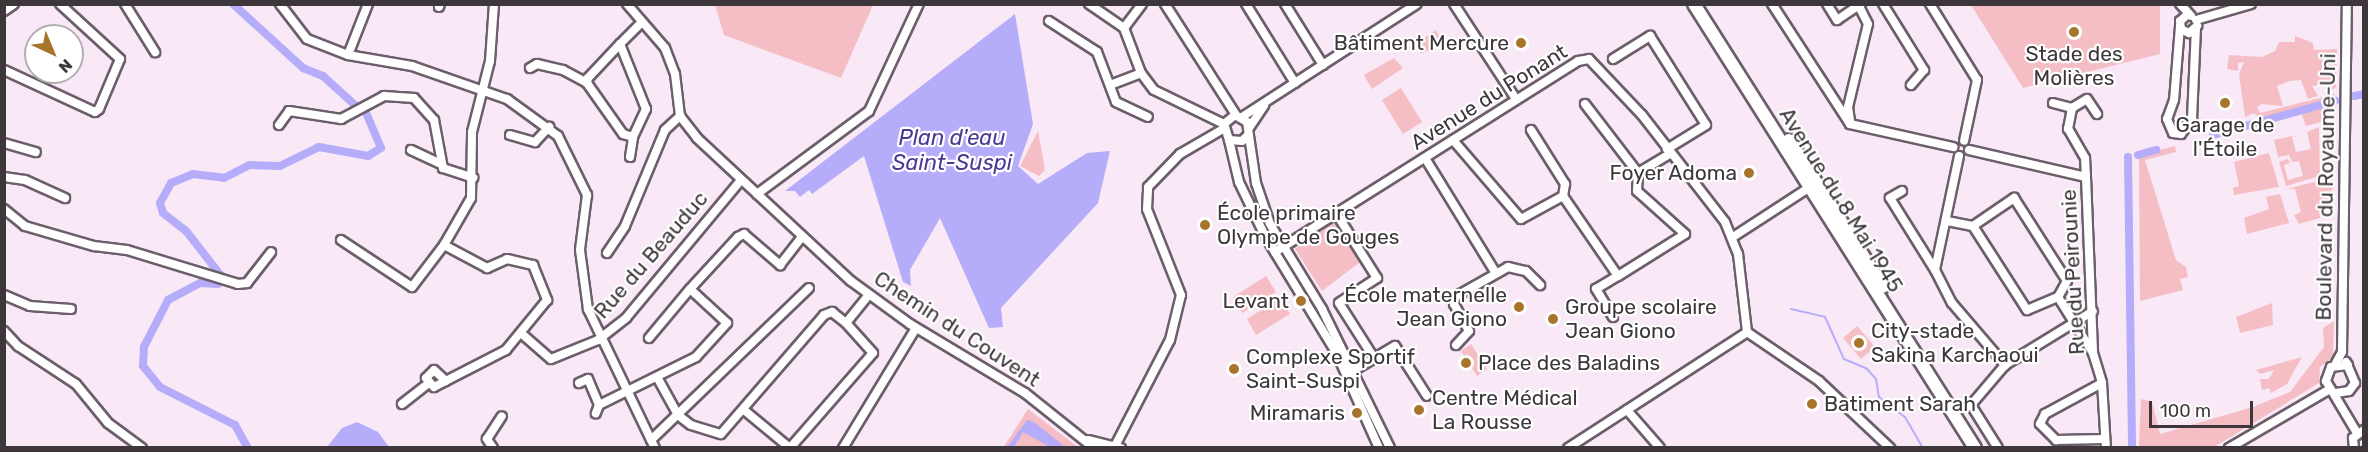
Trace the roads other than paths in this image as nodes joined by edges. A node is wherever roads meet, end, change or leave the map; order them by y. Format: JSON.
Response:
{"nodes":[{"id":1,"x":14,"y":4,"type":"edge"},
{"id":2,"x":60,"y":4,"type":"edge"},
{"id":3,"x":124,"y":4,"type":"edge"},
{"id":4,"x":280,"y":4,"type":"edge"},
{"id":5,"x":368,"y":4,"type":"edge"},
{"id":6,"x":494,"y":4,"type":"edge"},
{"id":7,"x":627,"y":4,"type":"edge"},
{"id":8,"x":919,"y":4,"type":"edge"},
{"id":9,"x":1089,"y":4,"type":"edge"},
{"id":10,"x":1142,"y":4,"type":"edge"},
{"id":11,"x":1165,"y":4,"type":"edge"},
{"id":12,"x":1246,"y":4,"type":"edge"},
{"id":13,"x":1285,"y":4,"type":"edge"},
{"id":14,"x":1417,"y":4,"type":"edge"},
{"id":15,"x":1454,"y":4,"type":"edge"},
{"id":16,"x":1694,"y":4,"type":"edge"},
{"id":17,"x":1703,"y":4,"type":"edge"},
{"id":18,"x":1772,"y":4,"type":"edge"},
{"id":19,"x":1827,"y":4,"type":"edge"},
{"id":20,"x":1883,"y":4,"type":"edge"},
{"id":21,"x":1930,"y":4,"type":"edge"},
{"id":22,"x":2180,"y":4,"type":"edge"},
{"id":23,"x":2251,"y":4,"type":"edge"},
{"id":24,"x":2342,"y":4,"type":"edge"},
{"id":25,"x":2347,"y":4,"type":"edge"},
{"id":26,"x":1860,"y":5,"type":"edge"},
{"id":27,"x":4,"y":11,"type":"edge"},
{"id":28,"x":2187,"y":15,"type":"junction"},
{"id":29,"x":1049,"y":21,"type":"dead end"},
{"id":30,"x":2346,"y":21,"type":"junction"},
{"id":31,"x":642,"y":22,"type":"junction"},
{"id":32,"x":2196,"y":24,"type":"junction"},
{"id":33,"x":2180,"y":26,"type":"junction"},
{"id":34,"x":1124,"y":28,"type":"junction"},
{"id":35,"x":620,"y":44,"type":"junction"},
{"id":36,"x":155,"y":52,"type":"dead end"},
{"id":37,"x":348,"y":55,"type":"junction"},
{"id":38,"x":1613,"y":59,"type":"dead end"},
{"id":39,"x":1323,"y":65,"type":"junction"},
{"id":40,"x":530,"y":68,"type":"dead end"},
{"id":41,"x":4,"y":70,"type":"edge"},
{"id":42,"x":1141,"y":73,"type":"junction"},
{"id":43,"x":587,"y":83,"type":"junction"},
{"id":44,"x":1295,"y":83,"type":"junction"},
{"id":45,"x":1110,"y":85,"type":"junction"},
{"id":46,"x":1911,"y":85,"type":"dead end"},
{"id":47,"x":483,"y":90,"type":"junction"},
{"id":48,"x":1516,"y":99,"type":"junction"},
{"id":49,"x":1269,"y":100,"type":"junction"},
{"id":50,"x":2053,"y":103,"type":"dead end"},
{"id":51,"x":1585,"y":104,"type":"dead end"},
{"id":52,"x":2072,"y":108,"type":"junction"},
{"id":53,"x":2097,"y":114,"type":"dead end"},
{"id":54,"x":681,"y":116,"type":"junction"},
{"id":55,"x":1148,"y":117,"type":"dead end"},
{"id":56,"x":1231,"y":121,"type":"junction"},
{"id":57,"x":1850,"y":124,"type":"junction"},
{"id":58,"x":279,"y":125,"type":"dead end"},
{"id":59,"x":549,"y":127,"type":"junction"},
{"id":60,"x":1531,"y":130,"type":"dead end"},
{"id":61,"x":1249,"y":132,"type":"junction"},
{"id":62,"x":510,"y":135,"type":"dead end"},
{"id":63,"x":633,"y":137,"type":"junction"},
{"id":64,"x":1229,"y":140,"type":"junction"},
{"id":65,"x":1453,"y":140,"type":"junction"},
{"id":66,"x":1964,"y":141,"type":"junction"},
{"id":67,"x":4,"y":144,"type":"edge"},
{"id":68,"x":1953,"y":147,"type":"junction"},
{"id":69,"x":411,"y":150,"type":"dead end"},
{"id":70,"x":1969,"y":150,"type":"junction"},
{"id":71,"x":1669,"y":151,"type":"junction"},
{"id":72,"x":36,"y":152,"type":"dead end"},
{"id":73,"x":1959,"y":156,"type":"junction"},
{"id":74,"x":630,"y":157,"type":"dead end"},
{"id":75,"x":1425,"y":158,"type":"junction"},
{"id":76,"x":439,"y":163,"type":"junction"},
{"id":77,"x":1638,"y":172,"type":"junction"},
{"id":78,"x":4,"y":177,"type":"edge"},
{"id":79,"x":2086,"y":177,"type":"junction"},
{"id":80,"x":473,"y":178,"type":"junction"},
{"id":81,"x":741,"y":180,"type":"junction"},
{"id":82,"x":1810,"y":187,"type":"junction"},
{"id":83,"x":1902,"y":191,"type":"dead end"},
{"id":84,"x":758,"y":194,"type":"junction"},
{"id":85,"x":1563,"y":196,"type":"junction"},
{"id":86,"x":65,"y":198,"type":"dead end"},
{"id":87,"x":4,"y":209,"type":"edge"},
{"id":88,"x":1336,"y":213,"type":"junction"},
{"id":89,"x":1947,"y":221,"type":"junction"},
{"id":90,"x":1973,"y":226,"type":"junction"},
{"id":91,"x":802,"y":237,"type":"junction"},
{"id":92,"x":1733,"y":237,"type":"junction"},
{"id":93,"x":341,"y":240,"type":"dead end"},
{"id":94,"x":444,"y":245,"type":"junction"},
{"id":95,"x":1284,"y":246,"type":"junction"},
{"id":96,"x":271,"y":252,"type":"dead end"},
{"id":97,"x":1275,"y":252,"type":"junction"},
{"id":98,"x":607,"y":253,"type":"dead end"},
{"id":99,"x":1935,"y":270,"type":"junction"},
{"id":100,"x":1495,"y":272,"type":"junction"},
{"id":101,"x":1618,"y":276,"type":"junction"},
{"id":102,"x":1540,"y":285,"type":"dead end"},
{"id":103,"x":809,"y":288,"type":"dead end"},
{"id":104,"x":690,"y":289,"type":"junction"},
{"id":105,"x":869,"y":295,"type":"junction"},
{"id":106,"x":4,"y":296,"type":"edge"},
{"id":107,"x":2058,"y":297,"type":"junction"},
{"id":108,"x":71,"y":309,"type":"dead end"},
{"id":109,"x":2092,"y":311,"type":"junction"},
{"id":110,"x":1613,"y":317,"type":"dead end"},
{"id":111,"x":846,"y":323,"type":"junction"},
{"id":112,"x":2072,"y":324,"type":"junction"},
{"id":113,"x":916,"y":328,"type":"junction"},
{"id":114,"x":4,"y":331,"type":"edge"},
{"id":115,"x":1747,"y":332,"type":"junction"},
{"id":116,"x":522,"y":334,"type":"junction"},
{"id":117,"x":601,"y":338,"type":"junction"},
{"id":118,"x":649,"y":338,"type":"dead end"},
{"id":119,"x":1456,"y":345,"type":"dead end"},
{"id":120,"x":2093,"y":353,"type":"junction"},
{"id":121,"x":2341,"y":354,"type":"junction"},
{"id":122,"x":1374,"y":358,"type":"junction"},
{"id":123,"x":2335,"y":364,"type":"junction"},
{"id":124,"x":2005,"y":365,"type":"junction"},
{"id":125,"x":2351,"y":368,"type":"junction"},
{"id":126,"x":1350,"y":372,"type":"junction"},
{"id":127,"x":657,"y":377,"type":"junction"},
{"id":128,"x":2361,"y":378,"type":"edge"},
{"id":129,"x":446,"y":381,"type":"junction"},
{"id":130,"x":579,"y":383,"type":"dead end"},
{"id":131,"x":2102,"y":383,"type":"junction"},
{"id":132,"x":428,"y":384,"type":"junction"},
{"id":133,"x":2328,"y":388,"type":"junction"},
{"id":134,"x":629,"y":391,"type":"junction"},
{"id":135,"x":2346,"y":393,"type":"junction"},
{"id":136,"x":1426,"y":396,"type":"dead end"},
{"id":137,"x":402,"y":404,"type":"dead end"},
{"id":138,"x":744,"y":410,"type":"junction"},
{"id":139,"x":1627,"y":410,"type":"junction"},
{"id":140,"x":2347,"y":411,"type":"junction"},
{"id":141,"x":678,"y":415,"type":"junction"},
{"id":142,"x":502,"y":416,"type":"dead end"},
{"id":143,"x":2360,"y":432,"type":"edge"},
{"id":144,"x":2105,"y":443,"type":"edge"},
{"id":145,"x":653,"y":444,"type":"edge"},
{"id":146,"x":1091,"y":444,"type":"edge"},
{"id":147,"x":1102,"y":446,"type":"edge"},
{"id":148,"x":1118,"y":446,"type":"edge"},
{"id":149,"x":142,"y":447,"type":"edge"},
{"id":150,"x":493,"y":447,"type":"edge"},
{"id":151,"x":790,"y":447,"type":"edge"},
{"id":152,"x":843,"y":447,"type":"edge"},
{"id":153,"x":1379,"y":447,"type":"edge"},
{"id":154,"x":1390,"y":447,"type":"edge"},
{"id":155,"x":1568,"y":447,"type":"edge"},
{"id":156,"x":1660,"y":447,"type":"edge"},
{"id":157,"x":1890,"y":447,"type":"edge"},
{"id":158,"x":1975,"y":447,"type":"edge"},
{"id":159,"x":1982,"y":447,"type":"edge"},
{"id":160,"x":1998,"y":447,"type":"edge"},
{"id":161,"x":2229,"y":447,"type":"edge"},
{"id":162,"x":2354,"y":447,"type":"edge"}],
"edges":[{"from":1,"to":27,"type":"street"},
{"from":2,"to":41,"type":"street"},
{"from":3,"to":36,"type":"street"},
{"from":4,"to":37,"type":"street"},
{"from":5,"to":37,"type":"street"},
{"from":6,"to":47,"type":"street"},
{"from":7,"to":31,"type":"street"},
{"from":8,"to":84,"type":"street"},
{"from":9,"to":34,"type":"street"},
{"from":10,"to":34,"type":"street"},
{"from":11,"to":56,"type":"street"},
{"from":12,"to":44,"type":"street"},
{"from":13,"to":39,"type":"street"},
{"from":14,"to":39,"type":"street"},
{"from":15,"to":48,"type":"street"},
{"from":16,"to":82,"type":"main road","name":"Avenue du 8 Mai 1945"},
{"from":17,"to":159,"type":"main road","name":"Avenue du 8 Mai 1945"},
{"from":18,"to":57,"type":"street"},
{"from":19,"to":26,"type":"street"},
{"from":20,"to":46,"type":"street"},
{"from":21,"to":66,"type":"street"},
{"from":22,"to":28,"type":"street"},
{"from":23,"to":32,"type":"street"},
{"from":24,"to":30,"type":"street","name":"Boulevard du Royaume-Uni"},
{"from":25,"to":30,"type":"street","name":"Boulevard du Royaume-Uni"},
{"from":26,"to":57,"type":"street"},
{"from":28,"to":32,"type":"street"},
{"from":28,"to":33,"type":"street"},
{"from":29,"to":45,"type":"street"},
{"from":30,"to":121,"type":"street","name":"Boulevard du Royaume-Uni"},
{"from":31,"to":35,"type":"street"},
{"from":31,"to":54,"type":"street"},
{"from":32,"to":33,"type":"street"},
{"from":32,"to":33,"type":"street"},
{"from":34,"to":42,"type":"street"},
{"from":35,"to":43,"type":"street"},
{"from":35,"to":63,"type":"street"},
{"from":37,"to":47,"type":"street"},
{"from":38,"to":71,"type":"street"},
{"from":39,"to":44,"type":"street"},
{"from":40,"to":43,"type":"street"},
{"from":42,"to":45,"type":"street"},
{"from":42,"to":56,"type":"street"},
{"from":43,"to":63,"type":"street"},
{"from":44,"to":49,"type":"street"},
{"from":45,"to":55,"type":"street"},
{"from":47,"to":59,"type":"street"},
{"from":47,"to":80,"type":"street"},
{"from":48,"to":65,"type":"street","name":"Avenue du Ponant"},
{"from":48,"to":71,"type":"street","name":"Avenue du Ponant"},
{"from":49,"to":56,"type":"street"},
{"from":49,"to":61,"type":"street"},
{"from":50,"to":52,"type":"street"},
{"from":51,"to":77,"type":"street"},
{"from":52,"to":53,"type":"street"},
{"from":52,"to":79,"type":"street"},
{"from":54,"to":81,"type":"street","name":"Chemin du Couvent"},
{"from":54,"to":98,"type":"street"},
{"from":56,"to":61,"type":"street"},
{"from":56,"to":64,"type":"street"},
{"from":56,"to":148,"type":"street"},
{"from":57,"to":68,"type":"street"},
{"from":58,"to":76,"type":"street"},
{"from":59,"to":62,"type":"street"},
{"from":59,"to":117,"type":"street"},
{"from":60,"to":85,"type":"street"},
{"from":61,"to":64,"type":"street"},
{"from":61,"to":95,"type":"street"},
{"from":63,"to":74,"type":"street"},
{"from":64,"to":97,"type":"street"},
{"from":65,"to":75,"type":"street","name":"Avenue du Ponant"},
{"from":65,"to":85,"type":"street"},
{"from":66,"to":68,"type":"street"},
{"from":66,"to":70,"type":"street"},
{"from":67,"to":72,"type":"street"},
{"from":68,"to":73,"type":"street"},
{"from":69,"to":76,"type":"street"},
{"from":70,"to":73,"type":"street"},
{"from":70,"to":79,"type":"street","name":"Rue du Peirounie"},
{"from":71,"to":77,"type":"street"},
{"from":71,"to":92,"type":"street","name":"Avenue du Ponant"},
{"from":73,"to":89,"type":"street"},
{"from":75,"to":88,"type":"street","name":"Avenue du Ponant"},
{"from":75,"to":100,"type":"street"},
{"from":76,"to":80,"type":"street"},
{"from":77,"to":101,"type":"street"},
{"from":78,"to":86,"type":"street"},
{"from":79,"to":109,"type":"street","name":"Rue du Peirounie"},
{"from":80,"to":94,"type":"street"},
{"from":81,"to":84,"type":"street","name":"Chemin du Couvent"},
{"from":81,"to":117,"type":"street","name":"Rue du Beauduc"},
{"from":82,"to":92,"type":"street"},
{"from":82,"to":158,"type":"main road","name":"Avenue du 8 Mai 1945"},
{"from":83,"to":99,"type":"street"},
{"from":84,"to":91,"type":"street","name":"Chemin du Couvent"},
{"from":85,"to":101,"type":"street"},
{"from":87,"to":96,"type":"street"},
{"from":88,"to":95,"type":"street","name":"Avenue du Ponant"},
{"from":88,"to":122,"type":"street"},
{"from":89,"to":90,"type":"street"},
{"from":89,"to":99,"type":"street"},
{"from":90,"to":107,"type":"street"},
{"from":90,"to":107,"type":"street"},
{"from":91,"to":104,"type":"street"},
{"from":91,"to":105,"type":"street","name":"Chemin du Couvent"},
{"from":92,"to":115,"type":"street","name":"Avenue du Ponant"},
{"from":93,"to":94,"type":"street"},
{"from":94,"to":116,"type":"street"},
{"from":95,"to":97,"type":"street","name":"Avenue du Ponant"},
{"from":95,"to":126,"type":"street"},
{"from":97,"to":126,"type":"street"},
{"from":99,"to":124,"type":"street"},
{"from":100,"to":102,"type":"street"},
{"from":100,"to":119,"type":"street"},
{"from":101,"to":110,"type":"street"},
{"from":103,"to":141,"type":"street"},
{"from":104,"to":118,"type":"street"},
{"from":104,"to":127,"type":"street"},
{"from":105,"to":111,"type":"street"},
{"from":105,"to":113,"type":"street","name":"Chemin du Couvent"},
{"from":106,"to":108,"type":"street"},
{"from":107,"to":112,"type":"street"},
{"from":109,"to":112,"type":"street"},
{"from":109,"to":120,"type":"street","name":"Rue du Peirounie"},
{"from":111,"to":138,"type":"street"},
{"from":111,"to":151,"type":"street"},
{"from":112,"to":120,"type":"street"},
{"from":112,"to":124,"type":"street"},
{"from":113,"to":146,"type":"street","name":"Chemin du Couvent"},
{"from":113,"to":152,"type":"street"},
{"from":114,"to":149,"type":"street"},
{"from":115,"to":139,"type":"street"},
{"from":115,"to":157,"type":"street"},
{"from":116,"to":117,"type":"street","name":"Rue du Beauduc"},
{"from":116,"to":129,"type":"street"},
{"from":117,"to":134,"type":"street"},
{"from":120,"to":131,"type":"street","name":"Rue du Peirounie"},
{"from":121,"to":123,"type":"street"},
{"from":121,"to":125,"type":"street"},
{"from":122,"to":126,"type":"street"},
{"from":122,"to":136,"type":"street"},
{"from":123,"to":125,"type":"street"},
{"from":123,"to":133,"type":"street"},
{"from":124,"to":160,"type":"street"},
{"from":125,"to":128,"type":"street"},
{"from":126,"to":153,"type":"street"},
{"from":126,"to":154,"type":"street"},
{"from":127,"to":134,"type":"street"},
{"from":127,"to":141,"type":"street"},
{"from":128,"to":135,"type":"street"},
{"from":129,"to":132,"type":"street"},
{"from":129,"to":132,"type":"street"},
{"from":130,"to":134,"type":"street"},
{"from":131,"to":144,"type":"street","name":"Rue du Peirounie"},
{"from":131,"to":144,"type":"street"},
{"from":132,"to":137,"type":"street"},
{"from":133,"to":135,"type":"street"},
{"from":133,"to":140,"type":"street"},
{"from":133,"to":161,"type":"street"},
{"from":134,"to":145,"type":"street"},
{"from":135,"to":140,"type":"street"},
{"from":138,"to":141,"type":"street"},
{"from":138,"to":151,"type":"street"},
{"from":139,"to":155,"type":"street"},
{"from":139,"to":156,"type":"street"},
{"from":140,"to":143,"type":"street"},
{"from":141,"to":145,"type":"street"},
{"from":142,"to":150,"type":"street"},
{"from":143,"to":162,"type":"street"},
{"from":146,"to":147,"type":"street","name":"Chemin du Couvent"},
{"from":147,"to":148,"type":"street","name":"Chemin du Couvent"}]}
